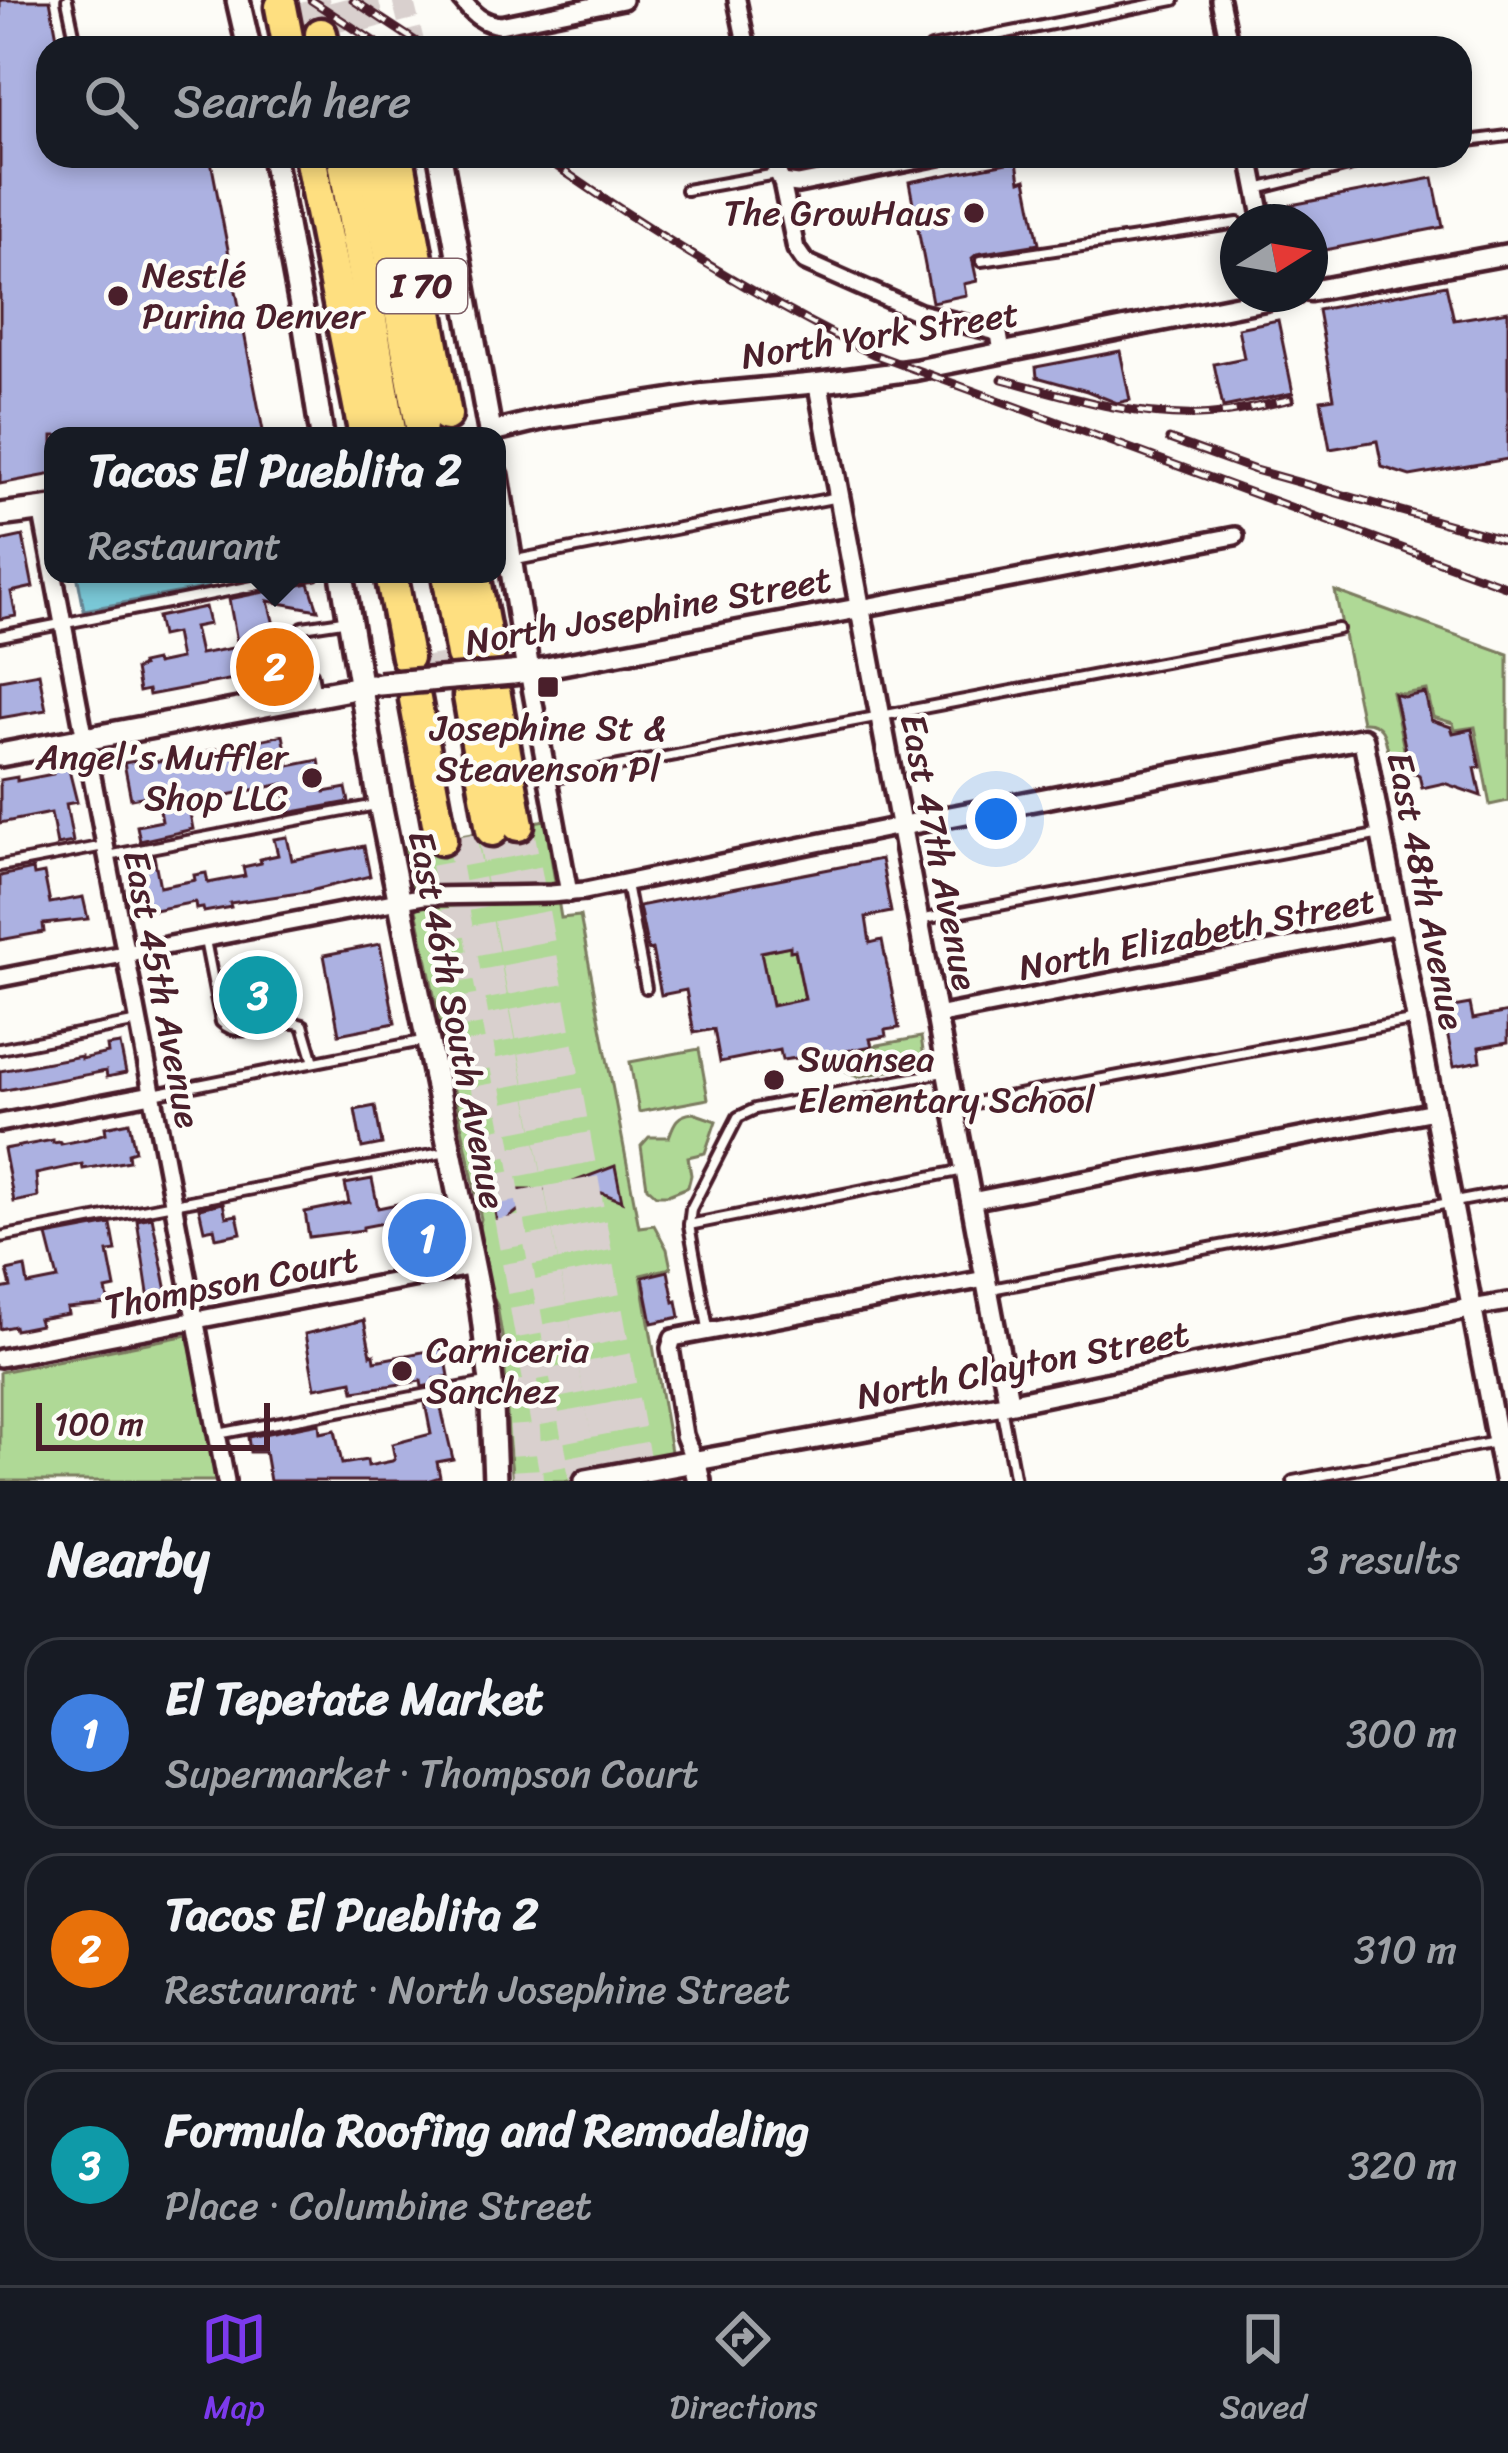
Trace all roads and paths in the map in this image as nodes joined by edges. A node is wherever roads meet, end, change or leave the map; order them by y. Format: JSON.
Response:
{"nodes":[{"id":1,"x":67,"y":0,"type":"edge"},
{"id":2,"x":238,"y":0,"type":"edge"},
{"id":3,"x":462,"y":0,"type":"edge"},
{"id":4,"x":623,"y":0,"type":"edge"},
{"id":5,"x":737,"y":0,"type":"edge"},
{"id":6,"x":1174,"y":0,"type":"edge"},
{"id":7,"x":1220,"y":0,"type":"edge"},
{"id":8,"x":281,"y":7,"type":"dead end"},
{"id":9,"x":74,"y":36,"type":"edge"},
{"id":10,"x":246,"y":36,"type":"edge"},
{"id":11,"x":287,"y":36,"type":"edge"},
{"id":12,"x":744,"y":36,"type":"edge"},
{"id":13,"x":992,"y":36,"type":"edge"},
{"id":14,"x":1228,"y":36,"type":"edge"},
{"id":15,"x":1508,"y":136,"type":"edge"},
{"id":16,"x":1472,"y":140,"type":"edge"},
{"id":17,"x":275,"y":168,"type":"edge"},
{"id":18,"x":312,"y":168,"type":"edge"},
{"id":19,"x":346,"y":168,"type":"edge"},
{"id":20,"x":375,"y":168,"type":"edge"},
{"id":21,"x":400,"y":168,"type":"edge"},
{"id":22,"x":442,"y":168,"type":"edge"},
{"id":23,"x":775,"y":168,"type":"edge"},
{"id":24,"x":879,"y":168,"type":"edge"},
{"id":25,"x":1252,"y":168,"type":"edge"},
{"id":26,"x":1340,"y":168,"type":"edge"},
{"id":27,"x":780,"y":178,"type":"junction"},
{"id":28,"x":1256,"y":189,"type":"junction"},
{"id":29,"x":686,"y":190,"type":"dead end"},
{"id":30,"x":1259,"y":204,"type":"edge"},
{"id":31,"x":1220,"y":225,"type":"edge"},
{"id":32,"x":1508,"y":254,"type":"edge"},
{"id":33,"x":981,"y":261,"type":"dead end"},
{"id":34,"x":1328,"y":288,"type":"edge"},
{"id":35,"x":1220,"y":308,"type":"edge"},
{"id":36,"x":1002,"y":352,"type":"junction"},
{"id":37,"x":818,"y":383,"type":"junction"},
{"id":38,"x":319,"y":408,"type":"junction"},
{"id":39,"x":311,"y":427,"type":"edge"},
{"id":40,"x":321,"y":427,"type":"edge"},
{"id":41,"x":362,"y":427,"type":"edge"},
{"id":42,"x":389,"y":427,"type":"edge"},
{"id":43,"x":482,"y":427,"type":"edge"},
{"id":44,"x":506,"y":429,"type":"edge"},
{"id":45,"x":839,"y":497,"type":"junction"},
{"id":46,"x":44,"y":508,"type":"edge"},
{"id":47,"x":0,"y":515,"type":"edge"},
{"id":48,"x":506,"y":536,"type":"edge"},
{"id":49,"x":1235,"y":536,"type":"dead end"},
{"id":50,"x":510,"y":562,"type":"junction"},
{"id":51,"x":57,"y":583,"type":"edge"},
{"id":52,"x":270,"y":583,"type":"edge"},
{"id":53,"x":344,"y":583,"type":"edge"},
{"id":54,"x":394,"y":583,"type":"edge"},
{"id":55,"x":413,"y":583,"type":"edge"},
{"id":56,"x":452,"y":583,"type":"edge"},
{"id":57,"x":476,"y":583,"type":"edge"},
{"id":58,"x":860,"y":608,"type":"junction"},
{"id":59,"x":350,"y":620,"type":"junction"},
{"id":60,"x":62,"y":625,"type":"junction"},
{"id":61,"x":303,"y":628,"type":"dead end"},
{"id":62,"x":1338,"y":629,"type":"dead end"},
{"id":63,"x":0,"y":636,"type":"edge"},
{"id":64,"x":492,"y":674,"type":"junction"},
{"id":65,"x":370,"y":685,"type":"junction"},
{"id":66,"x":425,"y":698,"type":"tunnel mouth"},
{"id":67,"x":879,"y":715,"type":"junction"},
{"id":68,"x":84,"y":739,"type":"junction"},
{"id":69,"x":0,"y":755,"type":"edge"},
{"id":70,"x":548,"y":779,"type":"junction"},
{"id":71,"x":380,"y":804,"type":"junction"},
{"id":72,"x":900,"y":826,"type":"junction"},
{"id":73,"x":1381,"y":834,"type":"junction"},
{"id":74,"x":105,"y":851,"type":"junction"},
{"id":75,"x":0,"y":866,"type":"edge"},
{"id":76,"x":626,"y":883,"type":"junction"},
{"id":77,"x":563,"y":894,"type":"junction"},
{"id":78,"x":399,"y":900,"type":"junction"},
{"id":79,"x":918,"y":920,"type":"junction"},
{"id":80,"x":1399,"y":925,"type":"junction"},
{"id":81,"x":205,"y":939,"type":"junction"},
{"id":82,"x":124,"y":954,"type":"junction"},
{"id":83,"x":0,"y":978,"type":"edge"},
{"id":84,"x":646,"y":988,"type":"dead end"},
{"id":85,"x":936,"y":1016,"type":"junction"},
{"id":86,"x":1417,"y":1020,"type":"junction"},
{"id":87,"x":138,"y":1022,"type":"junction"},
{"id":88,"x":428,"y":1040,"type":"junction"},
{"id":89,"x":0,"y":1049,"type":"edge"},
{"id":90,"x":314,"y":1062,"type":"junction"},
{"id":91,"x":946,"y":1072,"type":"junction"},
{"id":92,"x":152,"y":1094,"type":"junction"},
{"id":93,"x":953,"y":1107,"type":"junction"},
{"id":94,"x":1434,"y":1111,"type":"junction"},
{"id":95,"x":0,"y":1123,"type":"edge"},
{"id":96,"x":450,"y":1151,"type":"junction"},
{"id":97,"x":965,"y":1170,"type":"junction"},
{"id":98,"x":1508,"y":1192,"type":"edge"},
{"id":99,"x":971,"y":1201,"type":"junction"},
{"id":100,"x":1451,"y":1202,"type":"junction"},
{"id":101,"x":172,"y":1203,"type":"junction"},
{"id":102,"x":689,"y":1225,"type":"junction"},
{"id":103,"x":0,"y":1237,"type":"edge"},
{"id":104,"x":473,"y":1266,"type":"junction"},
{"id":105,"x":986,"y":1284,"type":"junction"},
{"id":106,"x":1508,"y":1302,"type":"edge"},
{"id":107,"x":1472,"y":1308,"type":"junction"},
{"id":108,"x":195,"y":1321,"type":"junction"},
{"id":109,"x":709,"y":1330,"type":"junction"},
{"id":110,"x":0,"y":1358,"type":"edge"},
{"id":111,"x":491,"y":1382,"type":"junction"},
{"id":112,"x":1005,"y":1404,"type":"junction"},
{"id":113,"x":1500,"y":1418,"type":"edge"},
{"id":114,"x":217,"y":1435,"type":"junction"},
{"id":115,"x":1497,"y":1442,"type":"junction"},
{"id":116,"x":696,"y":1471,"type":"edge"},
{"id":117,"x":226,"y":1481,"type":"edge"},
{"id":118,"x":495,"y":1481,"type":"edge"},
{"id":119,"x":586,"y":1481,"type":"edge"},
{"id":120,"x":1015,"y":1481,"type":"edge"},
{"id":121,"x":1293,"y":1481,"type":"edge"},
{"id":122,"x":1505,"y":1481,"type":"edge"}],
"edges":[{"from":1,"to":9,"type":"lane"},
{"from":2,"to":10,"type":"main road"},
{"from":3,"to":4,"type":"street"},
{"from":5,"to":12,"type":"street"},
{"from":6,"to":13,"type":"lane"},
{"from":7,"to":14,"type":"street"},
{"from":8,"to":11,"type":"highway"},
{"from":15,"to":16,"type":"lane"},
{"from":17,"to":38,"type":"main road"},
{"from":18,"to":41,"type":"highway","number":"I 70"},
{"from":19,"to":42,"type":"highway"},
{"from":20,"to":21,"type":"highway","number":"I 70"},
{"from":22,"to":43,"type":"main road"},
{"from":23,"to":27,"type":"street"},
{"from":24,"to":27,"type":"street"},
{"from":25,"to":28,"type":"street"},
{"from":26,"to":28,"type":"lane"},
{"from":27,"to":29,"type":"lane"},
{"from":27,"to":36,"type":"street"},
{"from":28,"to":30,"type":"street"},
{"from":31,"to":33,"type":"lane"},
{"from":32,"to":34,"type":"street"},
{"from":35,"to":36,"type":"street","name":"North York Street"},
{"from":36,"to":37,"type":"street","name":"North York Street"},
{"from":37,"to":44,"type":"street","name":"North York Street"},
{"from":37,"to":45,"type":"street","name":"East 47th Avenue"},
{"from":38,"to":39,"type":"main road"},
{"from":38,"to":40,"type":"main road"},
{"from":45,"to":50,"type":"lane"},
{"from":45,"to":58,"type":"street","name":"East 47th Avenue"},
{"from":46,"to":47,"type":"main road"},
{"from":48,"to":50,"type":"main road"},
{"from":49,"to":58,"type":"street","name":"North Josephine Street"},
{"from":50,"to":64,"type":"main road"},
{"from":51,"to":60,"type":"street","name":"East 45th Avenue"},
{"from":52,"to":60,"type":"lane"},
{"from":53,"to":59,"type":"main road","name":"East 46th South Avenue"},
{"from":54,"to":55,"type":"highway"},
{"from":56,"to":64,"type":"highway"},
{"from":57,"to":64,"type":"highway"},
{"from":58,"to":64,"type":"street","name":"North Josephine Street"},
{"from":58,"to":67,"type":"street","name":"East 47th Avenue"},
{"from":59,"to":61,"type":"lane"},
{"from":59,"to":65,"type":"main road","name":"East 46th South Avenue"},
{"from":60,"to":63,"type":"lane"},
{"from":60,"to":68,"type":"street","name":"East 45th Avenue"},
{"from":62,"to":67,"type":"lane"},
{"from":64,"to":65,"type":"main road","name":"North Josephine Street","bridge":true},
{"from":64,"to":66,"type":"highway"},
{"from":64,"to":70,"type":"street"},
{"from":65,"to":68,"type":"main road","name":"North Josephine Street"},
{"from":65,"to":71,"type":"main road","name":"East 46th South Avenue"},
{"from":67,"to":70,"type":"lane"},
{"from":67,"to":72,"type":"street","name":"East 47th Avenue"},
{"from":68,"to":69,"type":"main road","name":"North Josephine Street"},
{"from":68,"to":74,"type":"street","name":"East 45th Avenue"},
{"from":70,"to":77,"type":"street"},
{"from":71,"to":74,"type":"lane"},
{"from":71,"to":78,"type":"main road","name":"East 46th South Avenue"},
{"from":72,"to":73,"type":"street","name":"East 48th Avenue"},
{"from":72,"to":76,"type":"street"},
{"from":72,"to":79,"type":"street","name":"East 47th Avenue"},
{"from":73,"to":79,"type":"lane"},
{"from":73,"to":80,"type":"street","name":"East 48th Avenue"},
{"from":74,"to":75,"type":"lane"},
{"from":74,"to":82,"type":"street","name":"East 45th Avenue"},
{"from":76,"to":77,"type":"street"},
{"from":76,"to":84,"type":"lane"},
{"from":77,"to":78,"type":"street"},
{"from":78,"to":81,"type":"street"},
{"from":78,"to":88,"type":"main road","name":"East 46th South Avenue"},
{"from":79,"to":85,"type":"street","name":"East 47th Avenue"},
{"from":80,"to":85,"type":"street","name":"North Elizabeth Street"},
{"from":80,"to":86,"type":"street","name":"East 48th Avenue"},
{"from":81,"to":82,"type":"street"},
{"from":81,"to":90,"type":"lane"},
{"from":82,"to":83,"type":"street"},
{"from":82,"to":87,"type":"street","name":"East 45th Avenue"},
{"from":85,"to":91,"type":"street","name":"East 47th Avenue"},
{"from":86,"to":93,"type":"lane"},
{"from":86,"to":94,"type":"street","name":"East 48th Avenue"},
{"from":87,"to":89,"type":"lane"},
{"from":87,"to":92,"type":"street","name":"East 45th Avenue"},
{"from":88,"to":90,"type":"lane"},
{"from":88,"to":96,"type":"main road","name":"East 46th South Avenue"},
{"from":90,"to":92,"type":"lane"},
{"from":91,"to":93,"type":"street","name":"East 47th Avenue"},
{"from":91,"to":102,"type":"lane"},
{"from":92,"to":95,"type":"street"},
{"from":92,"to":101,"type":"street","name":"East 45th Avenue"},
{"from":93,"to":97,"type":"street","name":"East 47th Avenue"},
{"from":94,"to":99,"type":"street"},
{"from":94,"to":100,"type":"street","name":"East 48th Avenue"},
{"from":96,"to":101,"type":"lane"},
{"from":96,"to":104,"type":"main road","name":"East 46th South Avenue"},
{"from":97,"to":99,"type":"street","name":"East 47th Avenue"},
{"from":97,"to":102,"type":"lane"},
{"from":98,"to":100,"type":"lane"},
{"from":99,"to":105,"type":"street","name":"East 47th Avenue"},
{"from":100,"to":105,"type":"lane"},
{"from":100,"to":107,"type":"street","name":"East 48th Avenue"},
{"from":101,"to":103,"type":"lane"},
{"from":101,"to":108,"type":"street","name":"East 45th Avenue"},
{"from":102,"to":109,"type":"lane"},
{"from":104,"to":108,"type":"street","name":"Thompson Court"},
{"from":104,"to":111,"type":"main road","name":"East 46th South Avenue"},
{"from":105,"to":109,"type":"street"},
{"from":105,"to":112,"type":"street","name":"East 47th Avenue"},
{"from":106,"to":107,"type":"street"},
{"from":107,"to":112,"type":"street","name":"North Clayton Street"},
{"from":107,"to":113,"type":"street","name":"East 48th Avenue"},
{"from":108,"to":110,"type":"street","name":"Thompson Court"},
{"from":108,"to":114,"type":"street","name":"East 45th Avenue"},
{"from":109,"to":116,"type":"street"},
{"from":111,"to":114,"type":"lane"},
{"from":111,"to":118,"type":"main road","name":"East 46th South Avenue"},
{"from":112,"to":116,"type":"street","name":"North Clayton Street"},
{"from":112,"to":120,"type":"lane"},
{"from":113,"to":115,"type":"street","name":"East 48th Avenue"},
{"from":114,"to":117,"type":"street","name":"East 45th Avenue"},
{"from":115,"to":121,"type":"lane"},
{"from":115,"to":122,"type":"street","name":"East 48th Avenue"},
{"from":116,"to":119,"type":"main road","name":"North Clayton Street"}]}
